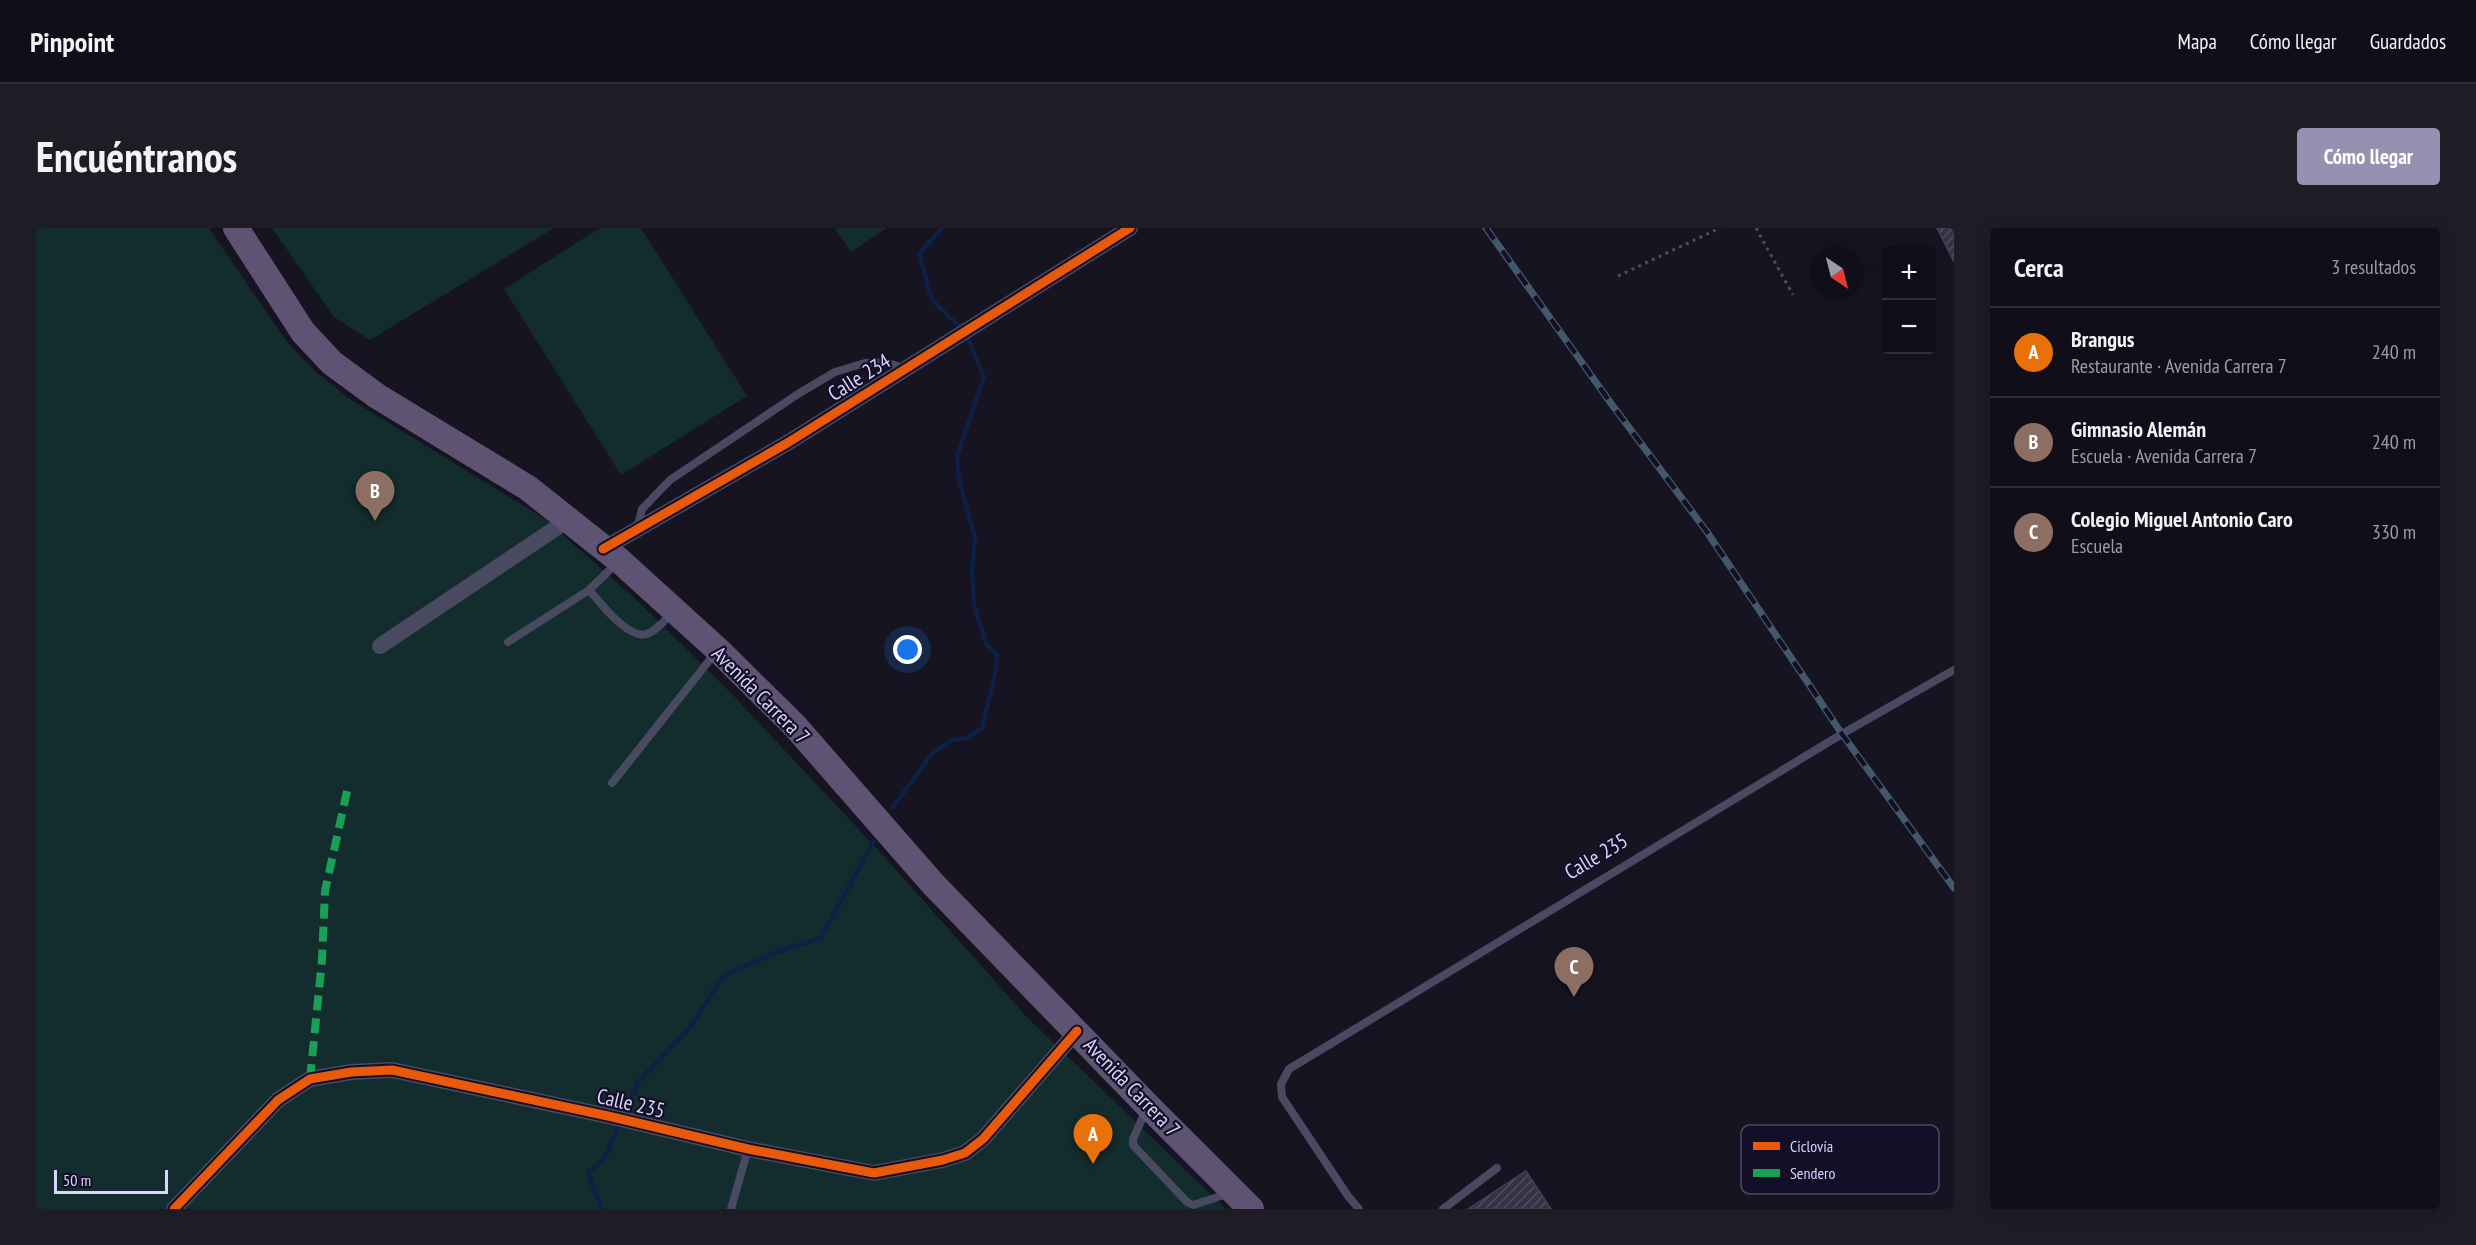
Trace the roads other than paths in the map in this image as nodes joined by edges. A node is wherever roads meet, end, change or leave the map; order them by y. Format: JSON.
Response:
{"nodes":[{"id":1,"x":1130,"y":228,"type":"edge"},
{"id":2,"x":240,"y":229,"type":"edge"},
{"id":3,"x":906,"y":369,"type":"junction"},
{"id":4,"x":568,"y":520,"type":"junction"},
{"id":5,"x":637,"y":529,"type":"junction"},
{"id":6,"x":611,"y":555,"type":"junction"},
{"id":7,"x":589,"y":590,"type":"junction"},
{"id":8,"x":674,"y":611,"type":"junction"},
{"id":9,"x":508,"y":642,"type":"dead end"},
{"id":10,"x":380,"y":646,"type":"dead end"},
{"id":11,"x":718,"y":650,"type":"junction"},
{"id":12,"x":1954,"y":670,"type":"edge"},
{"id":13,"x":612,"y":783,"type":"dead end"},
{"id":14,"x":1077,"y":1031,"type":"junction"},
{"id":15,"x":1148,"y":1106,"type":"junction"},
{"id":16,"x":747,"y":1149,"type":"junction"},
{"id":17,"x":1497,"y":1168,"type":"dead end"},
{"id":18,"x":1242,"y":1200,"type":"edge"},
{"id":19,"x":174,"y":1209,"type":"edge"},
{"id":20,"x":731,"y":1209,"type":"edge"},
{"id":21,"x":1359,"y":1209,"type":"edge"},
{"id":22,"x":1443,"y":1209,"type":"edge"}],
"edges":[{"from":1,"to":3,"type":"street","name":"Calle 234"},
{"from":2,"to":4,"type":"main road","name":"Avenida Carrera 7"},
{"from":3,"to":5,"type":"street","name":"Calle 234"},
{"from":3,"to":5,"type":"lane"},
{"from":4,"to":6,"type":"main road","name":"Avenida Carrera 7"},
{"from":4,"to":10,"type":"street"},
{"from":5,"to":6,"type":"street","name":"Calle 234"},
{"from":6,"to":7,"type":"lane"},
{"from":6,"to":8,"type":"main road","name":"Avenida Carrera 7"},
{"from":7,"to":8,"type":"lane"},
{"from":7,"to":9,"type":"lane"},
{"from":8,"to":11,"type":"main road","name":"Avenida Carrera 7"},
{"from":11,"to":13,"type":"lane"},
{"from":11,"to":14,"type":"main road","name":"Avenida Carrera 7"},
{"from":12,"to":21,"type":"lane","name":"Calle 235"},
{"from":14,"to":15,"type":"main road","name":"Avenida Carrera 7"},
{"from":14,"to":16,"type":"street","name":"Calle 235"},
{"from":15,"to":18,"type":"main road","name":"Avenida Carrera 7"},
{"from":15,"to":18,"type":"lane"},
{"from":16,"to":19,"type":"street","name":"Calle 235"},
{"from":16,"to":20,"type":"lane"},
{"from":17,"to":22,"type":"lane"}]}
